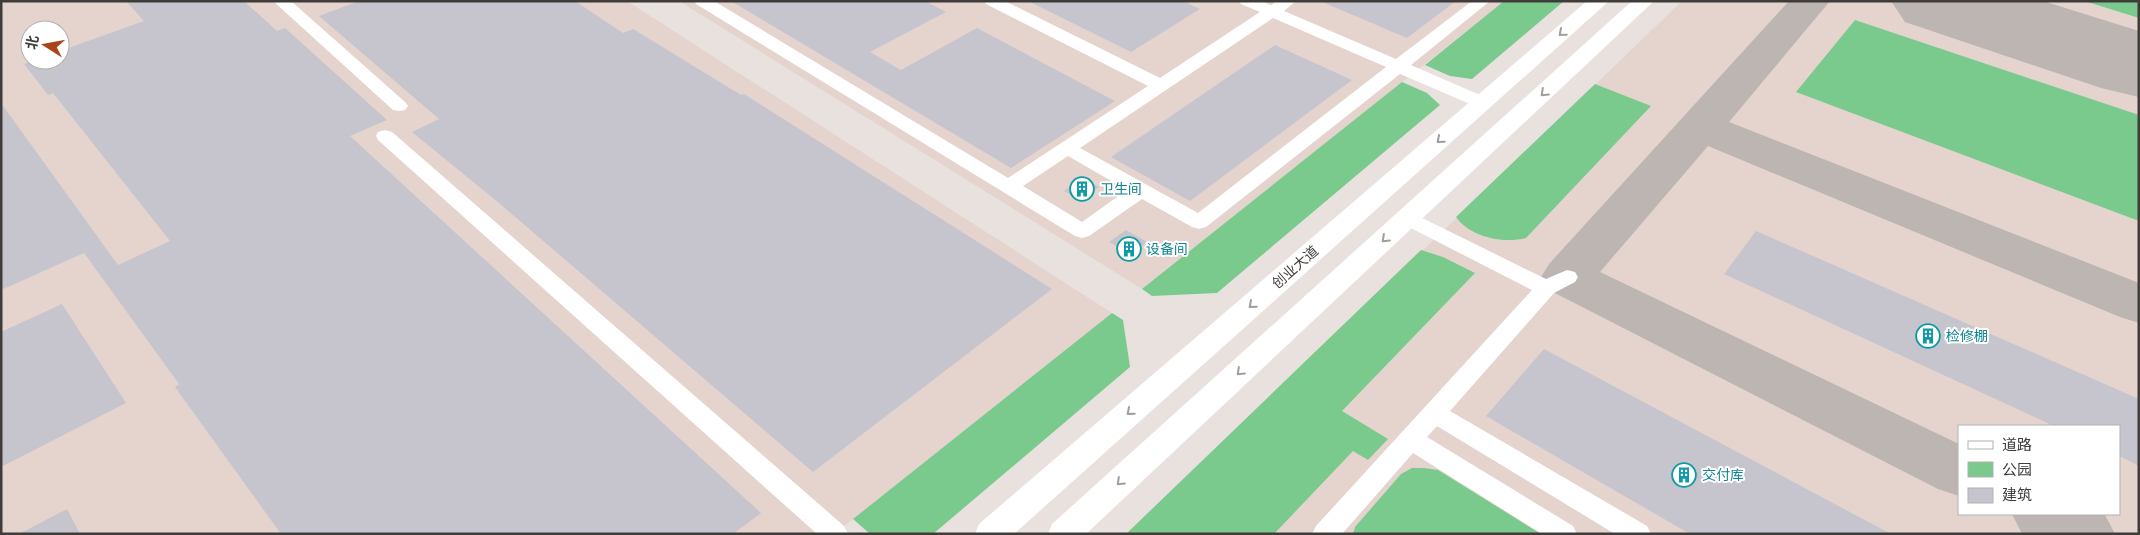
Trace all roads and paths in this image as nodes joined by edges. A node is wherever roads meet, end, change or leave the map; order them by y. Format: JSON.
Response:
{"nodes":[{"id":1,"x":281,"y":1,"type":"edge"},
{"id":2,"x":702,"y":1,"type":"edge"},
{"id":3,"x":992,"y":1,"type":"edge"},
{"id":4,"x":1247,"y":1,"type":"edge"},
{"id":5,"x":1288,"y":1,"type":"edge"},
{"id":6,"x":1482,"y":1,"type":"edge"},
{"id":7,"x":1599,"y":1,"type":"edge"},
{"id":8,"x":1644,"y":1,"type":"edge"},
{"id":9,"x":1272,"y":12,"type":"junction"},
{"id":10,"x":1399,"y":66,"type":"junction"},
{"id":11,"x":1161,"y":86,"type":"junction"},
{"id":12,"x":1483,"y":103,"type":"junction"},
{"id":13,"x":399,"y":106,"type":"dead end"},
{"id":14,"x":385,"y":136,"type":"dead end"},
{"id":15,"x":1067,"y":148,"type":"junction"},
{"id":16,"x":1008,"y":187,"type":"junction"},
{"id":17,"x":1141,"y":190,"type":"junction"},
{"id":18,"x":1408,"y":218,"type":"junction"},
{"id":19,"x":1567,"y":277,"type":"dead end"},
{"id":20,"x":1546,"y":288,"type":"junction"},
{"id":21,"x":1434,"y":413,"type":"junction"},
{"id":22,"x":1410,"y":439,"type":"junction"},
{"id":23,"x":835,"y":534,"type":"edge"},
{"id":24,"x":992,"y":534,"type":"edge"},
{"id":25,"x":1064,"y":534,"type":"edge"},
{"id":26,"x":1325,"y":534,"type":"edge"},
{"id":27,"x":1564,"y":534,"type":"edge"},
{"id":28,"x":1638,"y":534,"type":"edge"}],
"edges":[{"from":1,"to":13,"type":"lane"},
{"from":2,"to":16,"type":"lane"},
{"from":3,"to":11,"type":"lane"},
{"from":4,"to":9,"type":"lane"},
{"from":5,"to":9,"type":"lane"},
{"from":6,"to":10,"type":"lane"},
{"from":7,"to":12,"type":"main road","name":"创业大道","one_way":true},
{"from":8,"to":18,"type":"main road","one_way":true},
{"from":9,"to":10,"type":"lane"},
{"from":9,"to":11,"type":"lane"},
{"from":10,"to":12,"type":"lane"},
{"from":10,"to":17,"type":"lane"},
{"from":11,"to":15,"type":"lane"},
{"from":12,"to":24,"type":"main road","name":"创业大道","one_way":true},
{"from":14,"to":23,"type":"lane"},
{"from":15,"to":16,"type":"lane"},
{"from":15,"to":17,"type":"lane"},
{"from":16,"to":17,"type":"lane"},
{"from":18,"to":20,"type":"lane"},
{"from":18,"to":25,"type":"main road","one_way":true},
{"from":19,"to":20,"type":"lane"},
{"from":20,"to":21,"type":"lane"},
{"from":21,"to":22,"type":"lane"},
{"from":21,"to":28,"type":"lane"},
{"from":22,"to":26,"type":"lane"},
{"from":22,"to":27,"type":"lane"}]}
